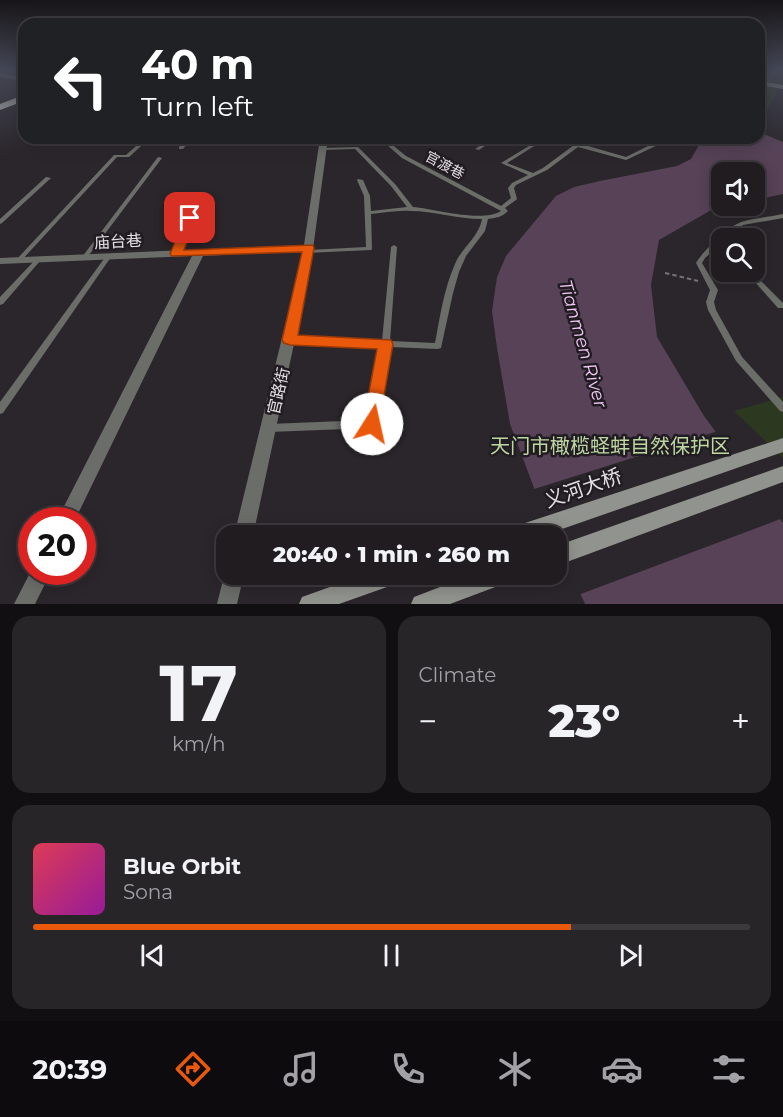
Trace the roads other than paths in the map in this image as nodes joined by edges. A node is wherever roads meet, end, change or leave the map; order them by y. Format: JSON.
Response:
{"nodes":[{"id":1,"x":14,"y":98,"type":"edge"},
{"id":2,"x":0,"y":103,"type":"edge"},
{"id":3,"x":141,"y":144,"type":"edge"},
{"id":4,"x":185,"y":144,"type":"edge"},
{"id":5,"x":323,"y":144,"type":"edge"},
{"id":6,"x":330,"y":144,"type":"edge"},
{"id":7,"x":388,"y":144,"type":"edge"},
{"id":8,"x":485,"y":144,"type":"edge"},
{"id":9,"x":535,"y":144,"type":"edge"},
{"id":10,"x":575,"y":144,"type":"edge"},
{"id":11,"x":656,"y":144,"type":"edge"},
{"id":12,"x":578,"y":145,"type":"junction"},
{"id":13,"x":181,"y":148,"type":"dead end"},
{"id":14,"x":477,"y":149,"type":"dead end"},
{"id":15,"x":160,"y":158,"type":"dead end"},
{"id":16,"x":533,"y":175,"type":"junction"},
{"id":17,"x":48,"y":178,"type":"dead end"},
{"id":18,"x":360,"y":180,"type":"dead end"},
{"id":19,"x":198,"y":201,"type":"dead end"},
{"id":20,"x":501,"y":208,"type":"junction"},
{"id":21,"x":411,"y":209,"type":"junction"},
{"id":22,"x":368,"y":213,"type":"junction"},
{"id":23,"x":783,"y":216,"type":"edge"},
{"id":24,"x":485,"y":218,"type":"junction"},
{"id":25,"x":0,"y":222,"type":"edge"},
{"id":26,"x":736,"y":228,"type":"edge"},
{"id":27,"x":394,"y":247,"type":"dead end"},
{"id":28,"x":711,"y":249,"type":"edge"},
{"id":29,"x":308,"y":250,"type":"junction"},
{"id":30,"x":198,"y":253,"type":"junction"},
{"id":31,"x":176,"y":254,"type":"junction"},
{"id":32,"x":108,"y":256,"type":"junction"},
{"id":33,"x":84,"y":258,"type":"junction"},
{"id":34,"x":38,"y":260,"type":"junction"},
{"id":35,"x":0,"y":261,"type":"edge"},
{"id":36,"x":18,"y":261,"type":"junction"},
{"id":37,"x":758,"y":282,"type":"edge"},
{"id":38,"x":0,"y":302,"type":"edge"},
{"id":39,"x":780,"y":306,"type":"dead end"},
{"id":40,"x":290,"y":340,"type":"junction"},
{"id":41,"x":386,"y":344,"type":"junction"},
{"id":42,"x":783,"y":408,"type":"edge"},
{"id":43,"x":0,"y":410,"type":"edge"},
{"id":44,"x":269,"y":428,"type":"junction"},
{"id":45,"x":776,"y":447,"type":"edge"},
{"id":46,"x":783,"y":474,"type":"edge"},
{"id":47,"x":72,"y":507,"type":"edge"},
{"id":48,"x":246,"y":525,"type":"edge"},
{"id":49,"x":546,"y":525,"type":"edge"},
{"id":50,"x":567,"y":552,"type":"edge"},
{"id":51,"x":34,"y":585,"type":"edge"},
{"id":52,"x":231,"y":585,"type":"edge"},
{"id":53,"x":365,"y":585,"type":"edge"},
{"id":54,"x":473,"y":585,"type":"edge"},
{"id":55,"x":24,"y":604,"type":"edge"},
{"id":56,"x":227,"y":604,"type":"edge"},
{"id":57,"x":309,"y":604,"type":"edge"},
{"id":58,"x":421,"y":604,"type":"edge"}],
"edges":[{"from":1,"to":2,"type":"highway"},
{"from":3,"to":36,"type":"lane"},
{"from":4,"to":13,"type":"lane"},
{"from":5,"to":29,"type":"street","name":"官路街"},
{"from":6,"to":21,"type":"lane"},
{"from":7,"to":20,"type":"lane","name":"官渡巷"},
{"from":8,"to":14,"type":"lane"},
{"from":9,"to":16,"type":"lane"},
{"from":10,"to":12,"type":"lane"},
{"from":11,"to":12,"type":"lane"},
{"from":12,"to":16,"type":"lane"},
{"from":15,"to":33,"type":"lane"},
{"from":16,"to":20,"type":"lane"},
{"from":17,"to":25,"type":"lane"},
{"from":18,"to":22,"type":"lane"},
{"from":19,"to":31,"type":"lane"},
{"from":20,"to":24,"type":"lane"},
{"from":21,"to":22,"type":"lane"},
{"from":21,"to":24,"type":"lane"},
{"from":22,"to":29,"type":"lane"},
{"from":23,"to":26,"type":"lane"},
{"from":24,"to":41,"type":"lane"},
{"from":27,"to":41,"type":"lane"},
{"from":28,"to":42,"type":"lane"},
{"from":29,"to":30,"type":"street","name":"庙台巷"},
{"from":29,"to":40,"type":"street","name":"官路街"},
{"from":30,"to":31,"type":"street","name":"庙台巷"},
{"from":30,"to":47,"type":"street"},
{"from":31,"to":32,"type":"street","name":"庙台巷"},
{"from":32,"to":33,"type":"street","name":"庙台巷"},
{"from":32,"to":43,"type":"lane"},
{"from":33,"to":34,"type":"street","name":"庙台巷"},
{"from":34,"to":36,"type":"street","name":"庙台巷"},
{"from":34,"to":38,"type":"lane"},
{"from":35,"to":36,"type":"street","name":"庙台巷"},
{"from":37,"to":39,"type":"lane"},
{"from":40,"to":41,"type":"lane"},
{"from":40,"to":44,"type":"street","name":"官路街"},
{"from":41,"to":44,"type":"lane"},
{"from":44,"to":48,"type":"street","name":"官路街"},
{"from":45,"to":49,"type":"main road","name":"义河大桥"},
{"from":46,"to":50,"type":"main road"},
{"from":51,"to":55,"type":"street"},
{"from":52,"to":56,"type":"street"},
{"from":53,"to":57,"type":"main road"},
{"from":54,"to":58,"type":"main road"}]}
